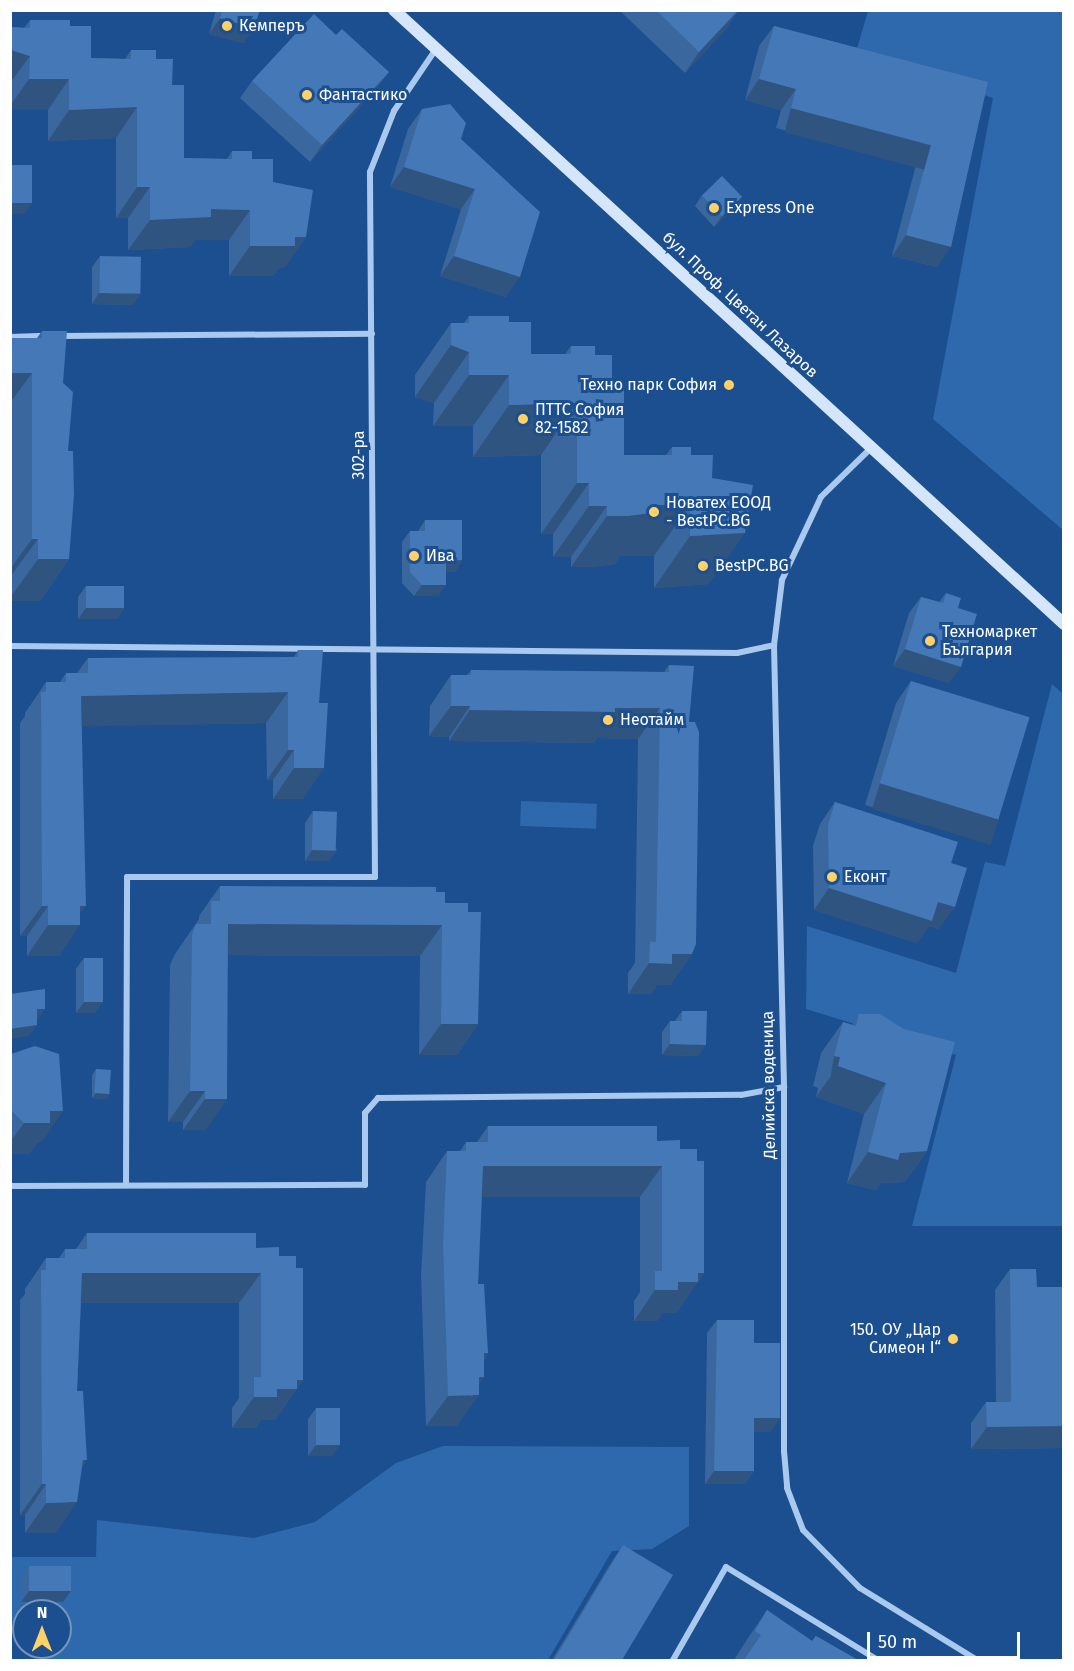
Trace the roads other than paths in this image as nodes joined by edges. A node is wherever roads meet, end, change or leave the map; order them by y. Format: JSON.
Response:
{"nodes":[{"id":1,"x":394,"y":10,"type":"edge"},
{"id":2,"x":436,"y":49,"type":"junction"},
{"id":3,"x":372,"y":334,"type":"junction"},
{"id":4,"x":10,"y":337,"type":"edge"},
{"id":5,"x":871,"y":448,"type":"junction"},
{"id":6,"x":1064,"y":624,"type":"edge"},
{"id":7,"x":774,"y":645,"type":"junction"},
{"id":8,"x":10,"y":646,"type":"edge"},
{"id":9,"x":373,"y":650,"type":"junction"},
{"id":10,"x":784,"y":1087,"type":"junction"},
{"id":11,"x":126,"y":1185,"type":"junction"},
{"id":12,"x":10,"y":1186,"type":"edge"},
{"id":13,"x":673,"y":1660,"type":"edge"},
{"id":14,"x":878,"y":1660,"type":"edge"},
{"id":15,"x":976,"y":1660,"type":"edge"}],
"edges":[{"from":1,"to":2,"type":"main road","name":"бул. Проф. Цветан Лазаров"},
{"from":2,"to":3,"type":"street","name":"302-ра"},
{"from":2,"to":5,"type":"main road","name":"бул. Проф. Цветан Лазаров"},
{"from":3,"to":4,"type":"street"},
{"from":3,"to":9,"type":"street","name":"302-ра"},
{"from":5,"to":6,"type":"main road","name":"бул. Проф. Цветан Лазаров"},
{"from":5,"to":7,"type":"street","name":"Делийска воденица"},
{"from":7,"to":9,"type":"street"},
{"from":7,"to":10,"type":"street","name":"Делийска воденица"},
{"from":8,"to":9,"type":"street"},
{"from":9,"to":11,"type":"street","name":"302-ра"},
{"from":10,"to":11,"type":"street"},
{"from":10,"to":15,"type":"street","name":"Делийска воденица"},
{"from":11,"to":12,"type":"street"},
{"from":13,"to":14,"type":"street"}]}
